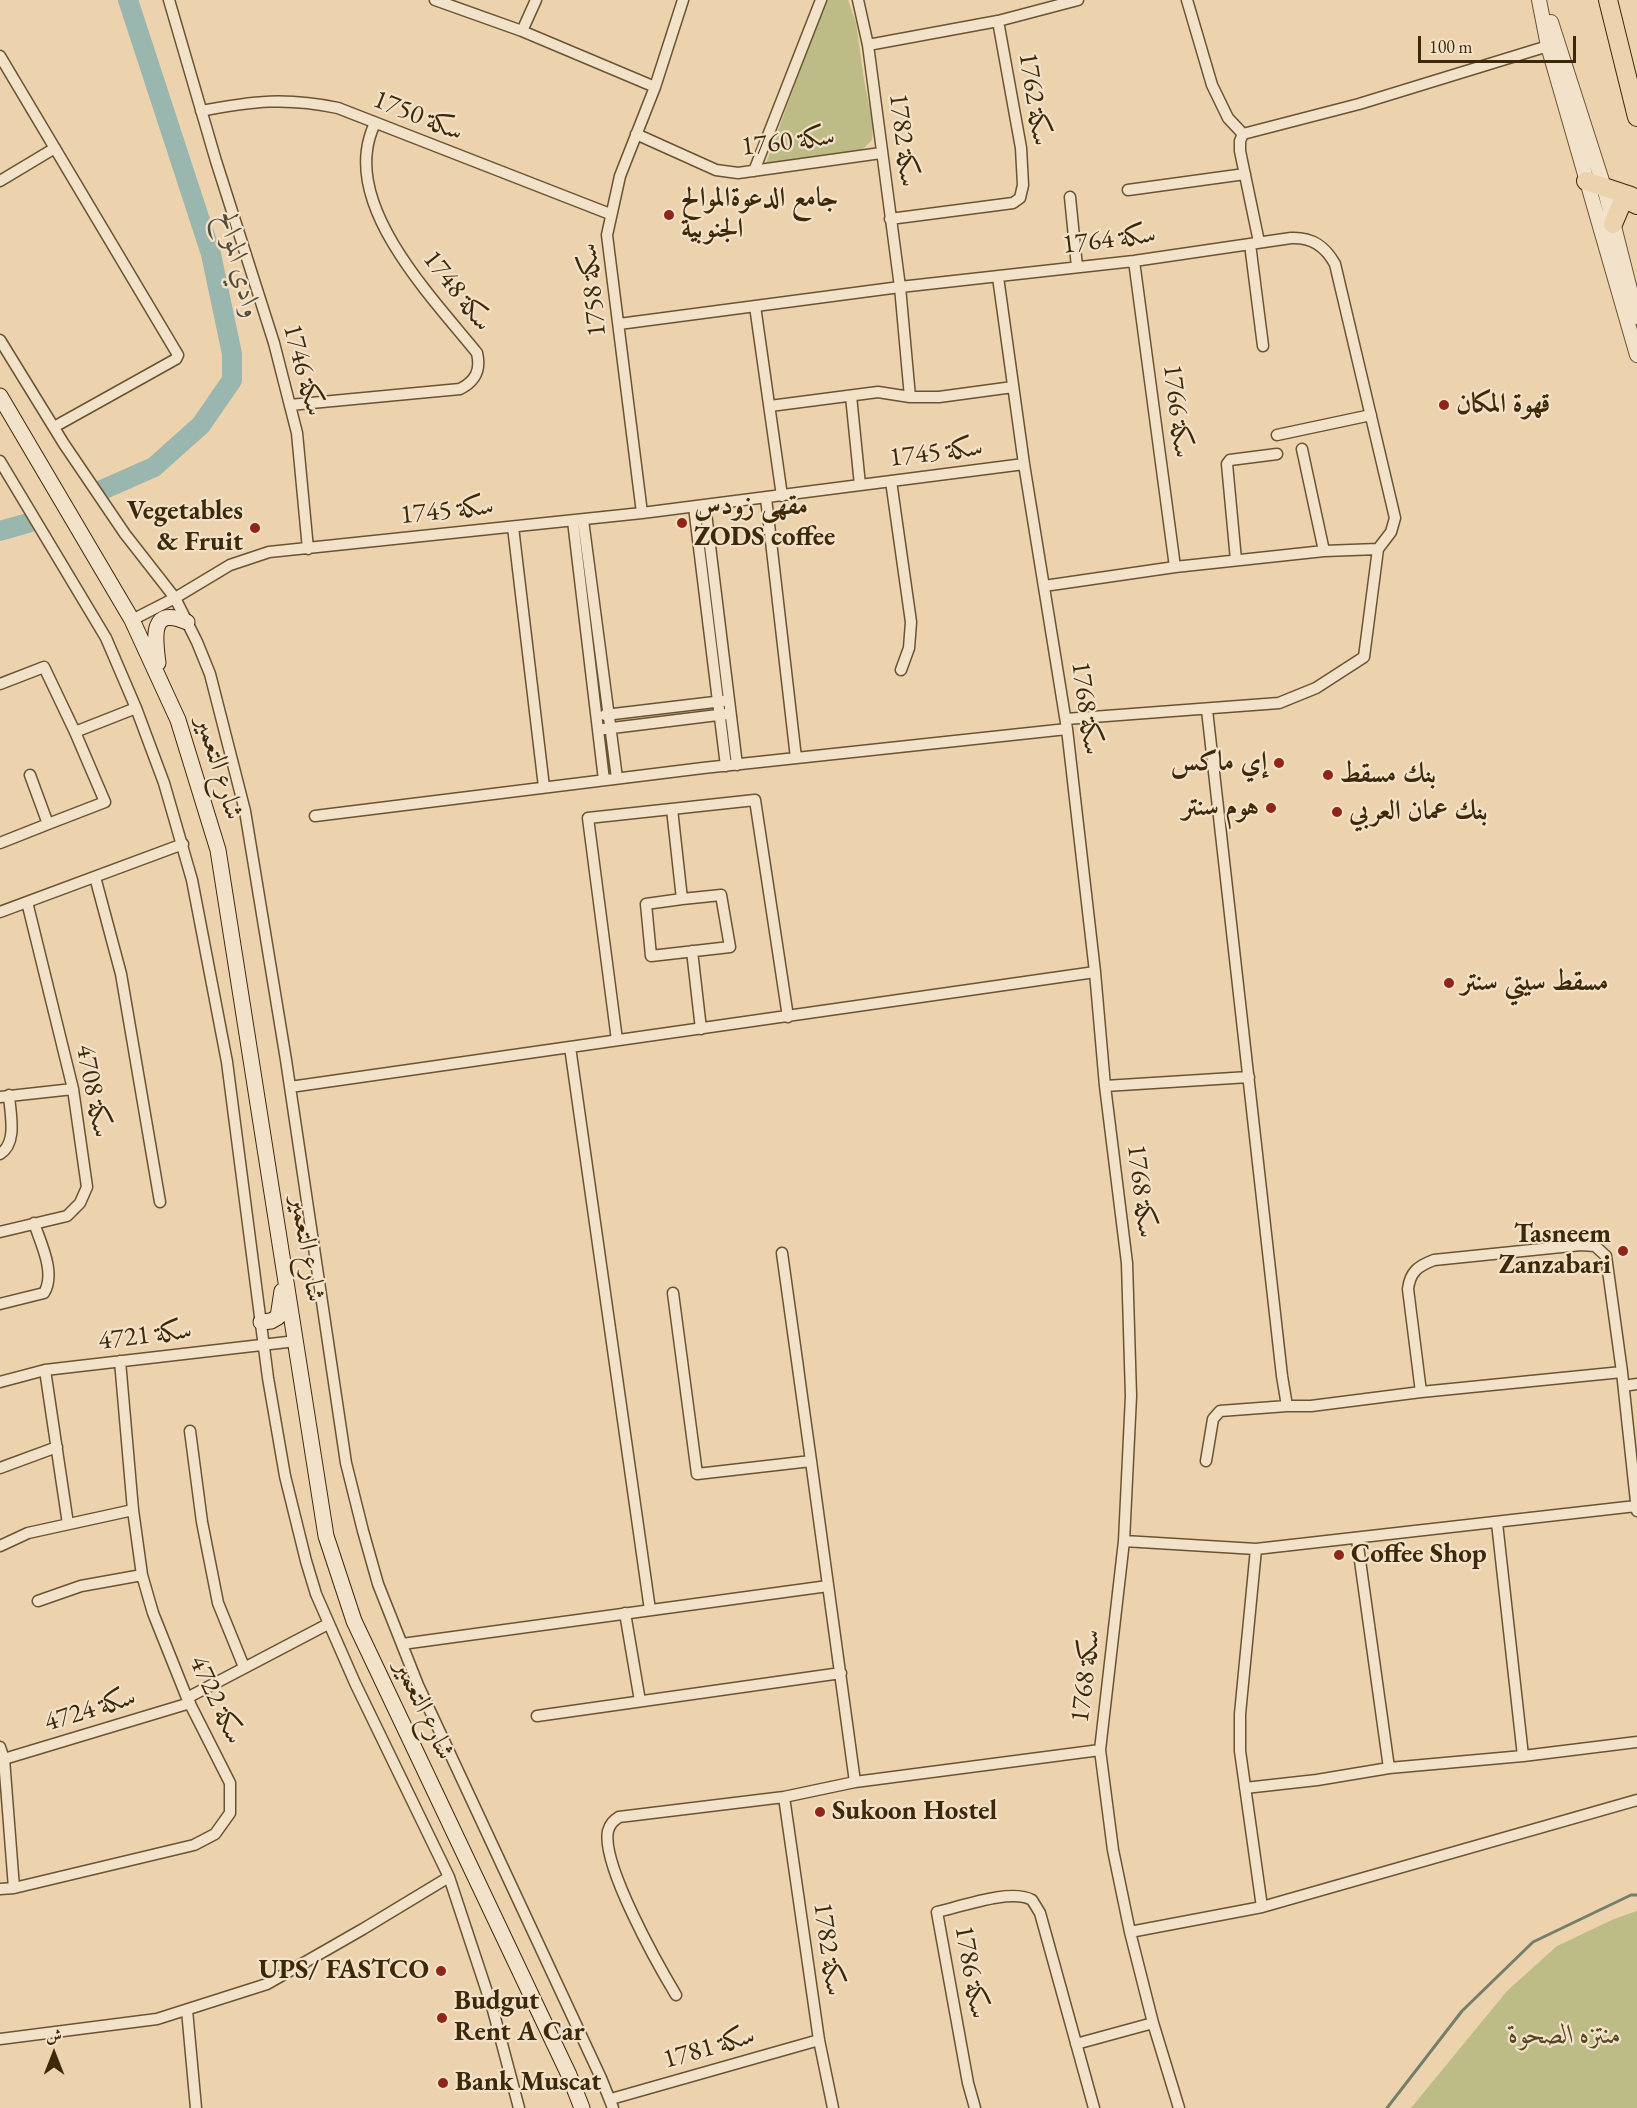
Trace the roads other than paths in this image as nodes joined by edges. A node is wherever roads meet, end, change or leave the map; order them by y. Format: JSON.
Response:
{"nodes":[{"id":1,"x":169,"y":0,"type":"edge"},
{"id":2,"x":435,"y":0,"type":"edge"},
{"id":3,"x":536,"y":0,"type":"edge"},
{"id":4,"x":683,"y":0,"type":"edge"},
{"id":5,"x":821,"y":0,"type":"edge"},
{"id":6,"x":858,"y":0,"type":"edge"},
{"id":7,"x":1078,"y":0,"type":"edge"},
{"id":8,"x":1187,"y":0,"type":"edge"},
{"id":9,"x":1539,"y":0,"type":"edge"},
{"id":10,"x":1545,"y":0,"type":"edge"},
{"id":11,"x":1608,"y":0,"type":"edge"},
{"id":12,"x":998,"y":21,"type":"junction"},
{"id":13,"x":522,"y":32,"type":"junction"},
{"id":14,"x":868,"y":45,"type":"junction"},
{"id":15,"x":1548,"y":46,"type":"junction"},
{"id":16,"x":0,"y":56,"type":"edge"},
{"id":17,"x":655,"y":87,"type":"junction"},
{"id":18,"x":201,"y":111,"type":"junction"},
{"id":19,"x":1637,"y":117,"type":"edge"},
{"id":20,"x":375,"y":123,"type":"junction"},
{"id":21,"x":636,"y":134,"type":"junction"},
{"id":22,"x":1243,"y":134,"type":"junction"},
{"id":23,"x":55,"y":148,"type":"junction"},
{"id":24,"x":881,"y":153,"type":"junction"},
{"id":25,"x":754,"y":171,"type":"junction"},
{"id":26,"x":1245,"y":174,"type":"junction"},
{"id":27,"x":0,"y":181,"type":"edge"},
{"id":28,"x":1595,"y":184,"type":"junction"},
{"id":29,"x":1128,"y":190,"type":"dead end"},
{"id":30,"x":1070,"y":197,"type":"dead end"},
{"id":31,"x":1637,"y":203,"type":"edge"},
{"id":32,"x":610,"y":214,"type":"junction"},
{"id":33,"x":890,"y":219,"type":"junction"},
{"id":34,"x":1613,"y":224,"type":"junction"},
{"id":35,"x":1254,"y":243,"type":"junction"},
{"id":36,"x":1134,"y":261,"type":"junction"},
{"id":37,"x":1077,"y":267,"type":"junction"},
{"id":38,"x":998,"y":277,"type":"junction"},
{"id":39,"x":900,"y":287,"type":"junction"},
{"id":40,"x":755,"y":306,"type":"junction"},
{"id":41,"x":1637,"y":317,"type":"edge"},
{"id":42,"x":619,"y":324,"type":"junction"},
{"id":43,"x":0,"y":340,"type":"edge"},
{"id":44,"x":1263,"y":346,"type":"dead end"},
{"id":45,"x":1637,"y":355,"type":"edge"},
{"id":46,"x":1013,"y":387,"type":"junction"},
{"id":47,"x":0,"y":396,"type":"edge"},
{"id":48,"x":851,"y":396,"type":"junction"},
{"id":49,"x":910,"y":397,"type":"junction"},
{"id":50,"x":290,"y":405,"type":"junction"},
{"id":51,"x":770,"y":406,"type":"junction"},
{"id":52,"x":1371,"y":415,"type":"junction"},
{"id":53,"x":54,"y":428,"type":"junction"},
{"id":54,"x":1277,"y":435,"type":"dead end"},
{"id":55,"x":1302,"y":449,"type":"dead end"},
{"id":56,"x":1277,"y":454,"type":"dead end"},
{"id":57,"x":0,"y":461,"type":"edge"},
{"id":58,"x":1024,"y":464,"type":"junction"},
{"id":59,"x":891,"y":481,"type":"junction"},
{"id":60,"x":860,"y":485,"type":"junction"},
{"id":61,"x":782,"y":496,"type":"junction"},
{"id":62,"x":766,"y":498,"type":"junction"},
{"id":63,"x":699,"y":506,"type":"junction"},
{"id":64,"x":642,"y":513,"type":"junction"},
{"id":65,"x":578,"y":520,"type":"junction"},
{"id":66,"x":513,"y":527,"type":"junction"},
{"id":67,"x":308,"y":549,"type":"junction"},
{"id":68,"x":1378,"y":549,"type":"junction"},
{"id":69,"x":1324,"y":551,"type":"junction"},
{"id":70,"x":1236,"y":561,"type":"junction"},
{"id":71,"x":1174,"y":567,"type":"junction"},
{"id":72,"x":1044,"y":586,"type":"junction"},
{"id":73,"x":175,"y":598,"type":"junction"},
{"id":74,"x":132,"y":620,"type":"junction"},
{"id":75,"x":187,"y":622,"type":"junction"},
{"id":76,"x":900,"y":670,"type":"dead end"},
{"id":77,"x":160,"y":681,"type":"junction"},
{"id":78,"x":0,"y":684,"type":"edge"},
{"id":79,"x":724,"y":701,"type":"junction"},
{"id":80,"x":136,"y":708,"type":"junction"},
{"id":81,"x":1207,"y":710,"type":"junction"},
{"id":82,"x":725,"y":714,"type":"junction"},
{"id":83,"x":609,"y":715,"type":"junction"},
{"id":84,"x":596,"y":716,"type":"junction"},
{"id":85,"x":1067,"y":724,"type":"junction"},
{"id":86,"x":611,"y":728,"type":"junction"},
{"id":87,"x":598,"y":729,"type":"junction"},
{"id":88,"x":75,"y":732,"type":"junction"},
{"id":89,"x":795,"y":758,"type":"junction"},
{"id":90,"x":732,"y":765,"type":"junction"},
{"id":91,"x":30,"y":775,"type":"dead end"},
{"id":92,"x":617,"y":778,"type":"junction"},
{"id":93,"x":604,"y":780,"type":"junction"},
{"id":94,"x":544,"y":787,"type":"junction"},
{"id":95,"x":672,"y":809,"type":"junction"},
{"id":96,"x":315,"y":816,"type":"dead end"},
{"id":97,"x":48,"y":824,"type":"junction"},
{"id":98,"x":0,"y":843,"type":"edge"},
{"id":99,"x":183,"y":844,"type":"junction"},
{"id":100,"x":95,"y":877,"type":"junction"},
{"id":101,"x":682,"y":899,"type":"junction"},
{"id":102,"x":27,"y":902,"type":"junction"},
{"id":103,"x":0,"y":912,"type":"edge"},
{"id":104,"x":692,"y":951,"type":"junction"},
{"id":105,"x":1095,"y":972,"type":"junction"},
{"id":106,"x":788,"y":1017,"type":"junction"},
{"id":107,"x":702,"y":1029,"type":"junction"},
{"id":108,"x":617,"y":1040,"type":"junction"},
{"id":109,"x":570,"y":1047,"type":"junction"},
{"id":110,"x":1249,"y":1077,"type":"junction"},
{"id":111,"x":1105,"y":1086,"type":"junction"},
{"id":112,"x":290,"y":1087,"type":"junction"},
{"id":113,"x":73,"y":1089,"type":"junction"},
{"id":114,"x":4,"y":1096,"type":"edge"},
{"id":115,"x":0,"y":1154,"type":"edge"},
{"id":116,"x":160,"y":1202,"type":"dead end"},
{"id":117,"x":34,"y":1223,"type":"junction"},
{"id":118,"x":0,"y":1232,"type":"edge"},
{"id":119,"x":782,"y":1253,"type":"dead end"},
{"id":120,"x":286,"y":1280,"type":"junction"},
{"id":121,"x":673,"y":1293,"type":"dead end"},
{"id":122,"x":0,"y":1304,"type":"edge"},
{"id":123,"x":261,"y":1322,"type":"junction"},
{"id":124,"x":296,"y":1341,"type":"junction"},
{"id":125,"x":264,"y":1344,"type":"junction"},
{"id":126,"x":120,"y":1361,"type":"junction"},
{"id":127,"x":45,"y":1370,"type":"junction"},
{"id":128,"x":1622,"y":1372,"type":"junction"},
{"id":129,"x":0,"y":1382,"type":"edge"},
{"id":130,"x":1637,"y":1384,"type":"edge"},
{"id":131,"x":1624,"y":1386,"type":"junction"},
{"id":132,"x":1421,"y":1392,"type":"junction"},
{"id":133,"x":1287,"y":1406,"type":"junction"},
{"id":134,"x":190,"y":1431,"type":"dead end"},
{"id":135,"x":57,"y":1447,"type":"junction"},
{"id":136,"x":810,"y":1461,"type":"junction"},
{"id":137,"x":1206,"y":1461,"type":"dead end"},
{"id":138,"x":0,"y":1468,"type":"edge"},
{"id":139,"x":1636,"y":1506,"type":"edge"},
{"id":140,"x":133,"y":1510,"type":"junction"},
{"id":141,"x":1637,"y":1510,"type":"edge"},
{"id":142,"x":1497,"y":1522,"type":"junction"},
{"id":143,"x":68,"y":1524,"type":"junction"},
{"id":144,"x":1357,"y":1539,"type":"junction"},
{"id":145,"x":1124,"y":1541,"type":"junction"},
{"id":146,"x":0,"y":1546,"type":"edge"},
{"id":147,"x":1256,"y":1549,"type":"junction"},
{"id":148,"x":142,"y":1575,"type":"junction"},
{"id":149,"x":828,"y":1586,"type":"junction"},
{"id":150,"x":38,"y":1601,"type":"dead end"},
{"id":151,"x":650,"y":1610,"type":"junction"},
{"id":152,"x":625,"y":1613,"type":"junction"},
{"id":153,"x":328,"y":1623,"type":"junction"},
{"id":154,"x":402,"y":1644,"type":"junction"},
{"id":155,"x":244,"y":1667,"type":"junction"},
{"id":156,"x":841,"y":1673,"type":"junction"},
{"id":157,"x":188,"y":1700,"type":"junction"},
{"id":158,"x":640,"y":1701,"type":"junction"},
{"id":159,"x":537,"y":1716,"type":"dead end"},
{"id":160,"x":1637,"y":1742,"type":"edge"},
{"id":161,"x":0,"y":1747,"type":"edge"},
{"id":162,"x":1100,"y":1750,"type":"junction"},
{"id":163,"x":1523,"y":1756,"type":"junction"},
{"id":164,"x":4,"y":1760,"type":"junction"},
{"id":165,"x":1389,"y":1768,"type":"junction"},
{"id":166,"x":855,"y":1782,"type":"junction"},
{"id":167,"x":1245,"y":1788,"type":"junction"},
{"id":168,"x":784,"y":1797,"type":"junction"},
{"id":169,"x":1637,"y":1800,"type":"edge"},
{"id":170,"x":449,"y":1877,"type":"junction"},
{"id":171,"x":14,"y":1888,"type":"junction"},
{"id":172,"x":0,"y":1890,"type":"edge"},
{"id":173,"x":1262,"y":1907,"type":"junction"},
{"id":174,"x":1130,"y":1932,"type":"junction"},
{"id":175,"x":676,"y":1995,"type":"dead end"},
{"id":176,"x":187,"y":2010,"type":"junction"},
{"id":177,"x":1153,"y":2023,"type":"junction"},
{"id":178,"x":0,"y":2039,"type":"edge"},
{"id":179,"x":819,"y":2040,"type":"junction"},
{"id":180,"x":1076,"y":2044,"type":"junction"},
{"id":181,"x":612,"y":2103,"type":"edge"},
{"id":182,"x":196,"y":2108,"type":"edge"},
{"id":183,"x":519,"y":2108,"type":"edge"},
{"id":184,"x":582,"y":2108,"type":"edge"},
{"id":185,"x":833,"y":2108,"type":"edge"},
{"id":186,"x":975,"y":2108,"type":"edge"},
{"id":187,"x":1094,"y":2108,"type":"edge"},
{"id":188,"x":1179,"y":2108,"type":"edge"}],
"edges":[{"from":1,"to":18,"type":"street","name":"سكة 1746"},
{"from":2,"to":13,"type":"street"},
{"from":3,"to":13,"type":"street"},
{"from":4,"to":17,"type":"street","name":"سكة 1758"},
{"from":5,"to":25,"type":"street"},
{"from":6,"to":14,"type":"street","name":"سكة 1782"},
{"from":7,"to":12,"type":"street","name":"سكة 1762"},
{"from":8,"to":22,"type":"street"},
{"from":9,"to":15,"type":"street"},
{"from":10,"to":28,"type":"street"},
{"from":11,"to":19,"type":"highway"},
{"from":12,"to":14,"type":"street","name":"سكة 1762"},
{"from":12,"to":33,"type":"street","name":"سكة 1762"},
{"from":13,"to":17,"type":"street"},
{"from":14,"to":24,"type":"street","name":"سكة 1782"},
{"from":15,"to":22,"type":"street"},
{"from":15,"to":28,"type":"street"},
{"from":16,"to":23,"type":"street"},
{"from":17,"to":21,"type":"street","name":"سكة 1758"},
{"from":18,"to":20,"type":"street","name":"سكة 1750"},
{"from":18,"to":50,"type":"street","name":"سكة 1746"},
{"from":20,"to":32,"type":"street","name":"سكة 1750"},
{"from":20,"to":50,"type":"street","name":"سكة 1748"},
{"from":21,"to":25,"type":"street","name":"سكة 1760"},
{"from":21,"to":32,"type":"street","name":"سكة 1758"},
{"from":22,"to":26,"type":"street"},
{"from":23,"to":27,"type":"street"},
{"from":23,"to":53,"type":"street"},
{"from":24,"to":25,"type":"street","name":"سكة 1760"},
{"from":24,"to":33,"type":"street","name":"سكة 1782"},
{"from":26,"to":29,"type":"street"},
{"from":26,"to":35,"type":"street"},
{"from":28,"to":31,"type":"highway"},
{"from":28,"to":34,"type":"street"},
{"from":28,"to":45,"type":"street"},
{"from":30,"to":37,"type":"street"},
{"from":31,"to":34,"type":"highway"},
{"from":32,"to":42,"type":"street","name":"سكة 1758"},
{"from":33,"to":39,"type":"street","name":"سكة 1782"},
{"from":34,"to":41,"type":"street"},
{"from":35,"to":36,"type":"street","name":"سكة 1764"},
{"from":35,"to":44,"type":"street"},
{"from":35,"to":52,"type":"street","name":"سكة 1764"},
{"from":36,"to":37,"type":"street","name":"سكة 1764"},
{"from":36,"to":71,"type":"street","name":"سكة 1766"},
{"from":37,"to":38,"type":"street","name":"سكة 1764"},
{"from":38,"to":39,"type":"street","name":"سكة 1764"},
{"from":38,"to":46,"type":"street","name":"سكة 1768"},
{"from":39,"to":40,"type":"street","name":"سكة 1764"},
{"from":39,"to":49,"type":"street","name":"سكة 1782"},
{"from":40,"to":42,"type":"street","name":"سكة 1764"},
{"from":40,"to":51,"type":"street"},
{"from":42,"to":64,"type":"street","name":"سكة 1758"},
{"from":43,"to":53,"type":"street"},
{"from":46,"to":49,"type":"street"},
{"from":46,"to":58,"type":"street","name":"سكة 1768"},
{"from":47,"to":74,"type":"main road","name":"شارع التعمير"},
{"from":48,"to":49,"type":"street"},
{"from":48,"to":51,"type":"street"},
{"from":48,"to":60,"type":"street"},
{"from":50,"to":67,"type":"street","name":"سكة 1746"},
{"from":51,"to":61,"type":"street"},
{"from":52,"to":54,"type":"street"},
{"from":52,"to":68,"type":"street","name":"سكة 1764"},
{"from":53,"to":73,"type":"street"},
{"from":55,"to":69,"type":"street"},
{"from":56,"to":70,"type":"street"},
{"from":57,"to":80,"type":"street"},
{"from":58,"to":59,"type":"street","name":"سكة 1745"},
{"from":58,"to":72,"type":"street","name":"سكة 1768"},
{"from":59,"to":60,"type":"street","name":"سكة 1745"},
{"from":59,"to":76,"type":"street"},
{"from":60,"to":61,"type":"street","name":"سكة 1745"},
{"from":61,"to":62,"type":"street","name":"سكة 1745"},
{"from":62,"to":63,"type":"street","name":"سكة 1745"},
{"from":62,"to":89,"type":"street"},
{"from":63,"to":64,"type":"street","name":"سكة 1745"},
{"from":63,"to":79,"type":"street"},
{"from":64,"to":65,"type":"street","name":"سكة 1745"},
{"from":65,"to":66,"type":"street","name":"سكة 1745"},
{"from":65,"to":83,"type":"street"},
{"from":65,"to":84,"type":"street"},
{"from":66,"to":67,"type":"street","name":"سكة 1745"},
{"from":66,"to":94,"type":"street"},
{"from":67,"to":73,"type":"street","name":"سكة 1745"},
{"from":68,"to":69,"type":"street"},
{"from":68,"to":81,"type":"street"},
{"from":69,"to":70,"type":"street"},
{"from":70,"to":71,"type":"street"},
{"from":71,"to":72,"type":"street"},
{"from":72,"to":85,"type":"street","name":"سكة 1768"},
{"from":73,"to":74,"type":"street","name":"سكة 1745"},
{"from":73,"to":75,"type":"street"},
{"from":74,"to":77,"type":"main road","name":"شارع التعمير"},
{"from":75,"to":77,"type":"main road"},
{"from":75,"to":112,"type":"street"},
{"from":77,"to":120,"type":"main road","name":"شارع التعمير"},
{"from":78,"to":88,"type":"street"},
{"from":79,"to":82,"type":"street"},
{"from":79,"to":83,"type":"street"},
{"from":80,"to":88,"type":"street"},
{"from":80,"to":99,"type":"street"},
{"from":81,"to":85,"type":"street"},
{"from":81,"to":110,"type":"street"},
{"from":82,"to":86,"type":"street"},
{"from":82,"to":90,"type":"street"},
{"from":83,"to":84,"type":"street"},
{"from":83,"to":86,"type":"street"},
{"from":84,"to":87,"type":"street"},
{"from":85,"to":89,"type":"street"},
{"from":85,"to":105,"type":"street","name":"سكة 1768"},
{"from":86,"to":87,"type":"street"},
{"from":86,"to":92,"type":"street"},
{"from":87,"to":93,"type":"street"},
{"from":88,"to":97,"type":"street"},
{"from":89,"to":90,"type":"street"},
{"from":90,"to":92,"type":"street"},
{"from":91,"to":97,"type":"street"},
{"from":92,"to":93,"type":"street"},
{"from":93,"to":94,"type":"street"},
{"from":94,"to":96,"type":"street"},
{"from":95,"to":101,"type":"street"},
{"from":95,"to":106,"type":"street"},
{"from":95,"to":108,"type":"street"},
{"from":97,"to":98,"type":"street"},
{"from":99,"to":100,"type":"street"},
{"from":99,"to":123,"type":"street"},
{"from":100,"to":102,"type":"street"},
{"from":100,"to":116,"type":"street"},
{"from":101,"to":104,"type":"street"},
{"from":101,"to":104,"type":"street"},
{"from":102,"to":103,"type":"street"},
{"from":102,"to":113,"type":"street","name":"سكة 4708"},
{"from":104,"to":107,"type":"street"},
{"from":105,"to":106,"type":"street"},
{"from":105,"to":111,"type":"street","name":"سكة 1768"},
{"from":106,"to":107,"type":"street"},
{"from":107,"to":108,"type":"street"},
{"from":108,"to":109,"type":"street"},
{"from":109,"to":112,"type":"street"},
{"from":109,"to":151,"type":"street"},
{"from":110,"to":111,"type":"street"},
{"from":110,"to":133,"type":"street"},
{"from":111,"to":145,"type":"street","name":"سكة 1768"},
{"from":112,"to":154,"type":"street"},
{"from":113,"to":114,"type":"street"},
{"from":113,"to":117,"type":"street","name":"سكة 4708"},
{"from":114,"to":115,"type":"street"},
{"from":117,"to":118,"type":"street","name":"سكة 4708"},
{"from":117,"to":122,"type":"street"},
{"from":119,"to":136,"type":"street"},
{"from":120,"to":123,"type":"main road"},
{"from":120,"to":124,"type":"main road","name":"شارع التعمير"},
{"from":121,"to":136,"type":"street"},
{"from":123,"to":125,"type":"street"},
{"from":124,"to":125,"type":"street","name":"سكة 4721"},
{"from":124,"to":184,"type":"main road","name":"شارع التعمير"},
{"from":125,"to":126,"type":"street","name":"سكة 4721"},
{"from":125,"to":153,"type":"street"},
{"from":126,"to":127,"type":"street","name":"سكة 4721"},
{"from":126,"to":140,"type":"street","name":"سكة 4722"},
{"from":127,"to":129,"type":"street","name":"سكة 4721"},
{"from":127,"to":135,"type":"street"},
{"from":128,"to":131,"type":"street"},
{"from":128,"to":132,"type":"street"},
{"from":128,"to":132,"type":"street"},
{"from":130,"to":131,"type":"street"},
{"from":131,"to":139,"type":"street"},
{"from":132,"to":133,"type":"street"},
{"from":133,"to":137,"type":"street"},
{"from":134,"to":155,"type":"street"},
{"from":135,"to":138,"type":"street"},
{"from":135,"to":143,"type":"street"},
{"from":136,"to":149,"type":"street"},
{"from":139,"to":141,"type":"street"},
{"from":139,"to":142,"type":"street"},
{"from":140,"to":143,"type":"street"},
{"from":140,"to":148,"type":"street","name":"سكة 4722"},
{"from":142,"to":144,"type":"street"},
{"from":142,"to":163,"type":"street"},
{"from":143,"to":146,"type":"street"},
{"from":144,"to":147,"type":"street"},
{"from":144,"to":165,"type":"street"},
{"from":145,"to":147,"type":"street"},
{"from":145,"to":162,"type":"street","name":"سكة 1768"},
{"from":147,"to":167,"type":"street"},
{"from":148,"to":150,"type":"street"},
{"from":148,"to":157,"type":"street","name":"سكة 4722"},
{"from":149,"to":151,"type":"street"},
{"from":149,"to":156,"type":"street"},
{"from":151,"to":152,"type":"street"},
{"from":152,"to":154,"type":"street"},
{"from":152,"to":158,"type":"street"},
{"from":153,"to":155,"type":"street","name":"سكة 4724"},
{"from":153,"to":170,"type":"street"},
{"from":154,"to":181,"type":"street"},
{"from":155,"to":157,"type":"street","name":"سكة 4724"},
{"from":156,"to":158,"type":"street"},
{"from":156,"to":166,"type":"street"},
{"from":157,"to":164,"type":"street","name":"سكة 4724"},
{"from":157,"to":171,"type":"street","name":"سكة 4722"},
{"from":158,"to":159,"type":"street"},
{"from":160,"to":163,"type":"street"},
{"from":161,"to":164,"type":"street"},
{"from":162,"to":166,"type":"street"},
{"from":162,"to":174,"type":"street","name":"سكة 1768"},
{"from":163,"to":165,"type":"street"},
{"from":164,"to":171,"type":"street"},
{"from":165,"to":167,"type":"street"},
{"from":166,"to":168,"type":"street"},
{"from":167,"to":173,"type":"street"},
{"from":168,"to":175,"type":"street"},
{"from":168,"to":179,"type":"street","name":"سكة 1782"},
{"from":169,"to":173,"type":"street"},
{"from":170,"to":176,"type":"street"},
{"from":170,"to":183,"type":"street"},
{"from":171,"to":172,"type":"street","name":"سكة 4722"},
{"from":173,"to":174,"type":"street"},
{"from":174,"to":177,"type":"street","name":"سكة 1768"},
{"from":176,"to":178,"type":"street"},
{"from":176,"to":182,"type":"street"},
{"from":177,"to":180,"type":"street"},
{"from":177,"to":188,"type":"street","name":"سكة 1768"},
{"from":179,"to":181,"type":"street","name":"سكة 1781"},
{"from":179,"to":185,"type":"street","name":"سكة 1782"},
{"from":180,"to":186,"type":"street","name":"سكة 1786"},
{"from":180,"to":187,"type":"street","name":"سكة 1786"}]}
